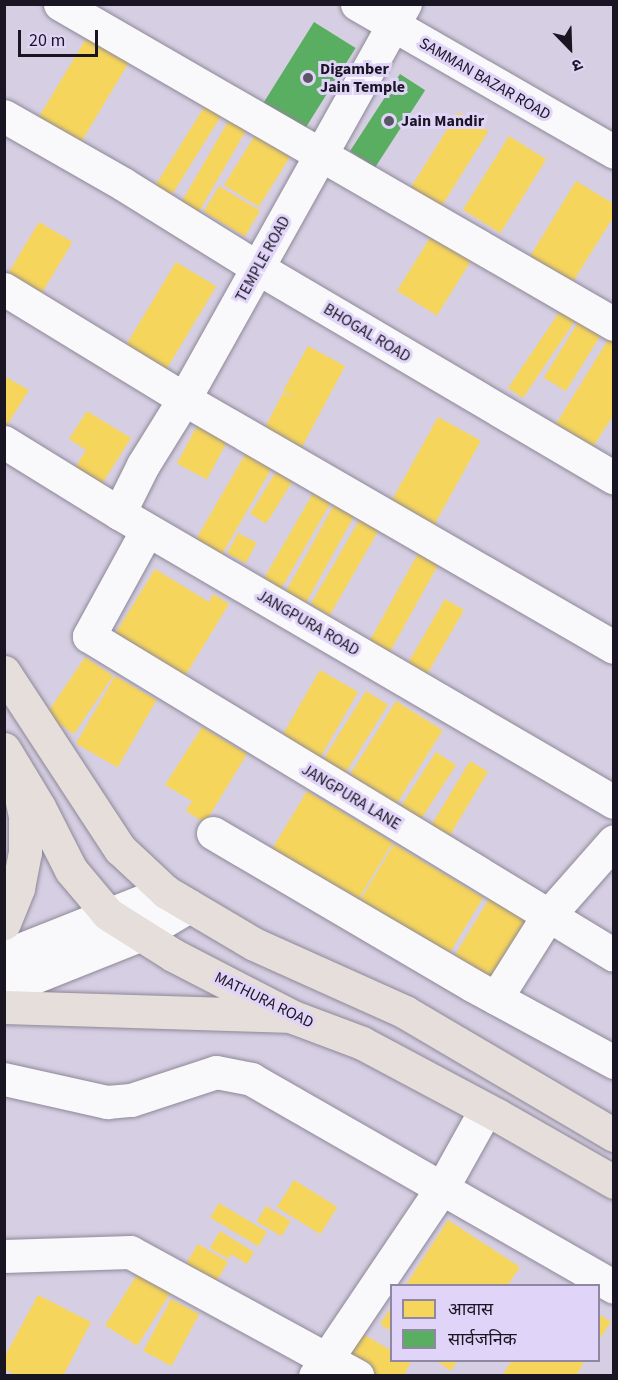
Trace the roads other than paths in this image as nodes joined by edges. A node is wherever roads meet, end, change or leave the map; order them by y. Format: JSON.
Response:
{"nodes":[{"id":1,"x":60,"y":4,"type":"edge"},
{"id":2,"x":357,"y":4,"type":"edge"},
{"id":3,"x":398,"y":15,"type":"edge"},
{"id":4,"x":4,"y":116,"type":"edge"},
{"id":5,"x":614,"y":152,"type":"edge"},
{"id":6,"x":321,"y":155,"type":"junction"},
{"id":7,"x":258,"y":268,"type":"junction"},
{"id":8,"x":4,"y":289,"type":"edge"},
{"id":9,"x":614,"y":324,"type":"edge"},
{"id":10,"x":184,"y":399,"type":"junction"},
{"id":11,"x":4,"y":442,"type":"edge"},
{"id":12,"x":614,"y":478,"type":"edge"},
{"id":13,"x":119,"y":513,"type":"junction"},
{"id":14,"x":147,"y":530,"type":"junction"},
{"id":15,"x":614,"y":646,"type":"edge"},
{"id":16,"x":4,"y":672,"type":"edge"},
{"id":17,"x":8,"y":756,"type":"edge"},
{"id":18,"x":614,"y":802,"type":"edge"},
{"id":19,"x":213,"y":833,"type":"dead end"},
{"id":20,"x":614,"y":841,"type":"edge"},
{"id":21,"x":178,"y":899,"type":"junction"},
{"id":22,"x":108,"y":914,"type":"junction"},
{"id":23,"x":547,"y":917,"type":"junction"},
{"id":24,"x":4,"y":923,"type":"edge"},
{"id":25,"x":140,"y":935,"type":"junction"},
{"id":26,"x":614,"y":955,"type":"edge"},
{"id":27,"x":4,"y":956,"type":"edge"},
{"id":28,"x":4,"y":988,"type":"edge"},
{"id":29,"x":496,"y":998,"type":"junction"},
{"id":30,"x":4,"y":1007,"type":"edge"},
{"id":31,"x":293,"y":1017,"type":"junction"},
{"id":32,"x":614,"y":1062,"type":"edge"},
{"id":33,"x":4,"y":1079,"type":"edge"},
{"id":34,"x":486,"y":1109,"type":"junction"},
{"id":35,"x":614,"y":1135,"type":"edge"},
{"id":36,"x":614,"y":1182,"type":"edge"},
{"id":37,"x":442,"y":1188,"type":"junction"},
{"id":38,"x":4,"y":1256,"type":"edge"},
{"id":39,"x":614,"y":1287,"type":"edge"},
{"id":40,"x":320,"y":1366,"type":"edge"},
{"id":41,"x":357,"y":1376,"type":"edge"}],
"edges":[{"from":1,"to":6,"type":"street"},
{"from":2,"to":3,"type":"street","name":"SAMMAN BAZAR ROAD"},
{"from":3,"to":5,"type":"street","name":"SAMMAN BAZAR ROAD"},
{"from":3,"to":6,"type":"street","name":"TEMPLE ROAD"},
{"from":4,"to":7,"type":"street","name":"BHOGAL ROAD"},
{"from":6,"to":7,"type":"street","name":"TEMPLE ROAD"},
{"from":6,"to":9,"type":"street"},
{"from":7,"to":10,"type":"street","name":"TEMPLE ROAD"},
{"from":7,"to":12,"type":"street","name":"BHOGAL ROAD"},
{"from":8,"to":10,"type":"street"},
{"from":10,"to":13,"type":"street","name":"TEMPLE ROAD"},
{"from":10,"to":15,"type":"street"},
{"from":11,"to":13,"type":"street","name":"JANGPURA ROAD"},
{"from":13,"to":14,"type":"street","name":"JANGPURA ROAD"},
{"from":14,"to":18,"type":"street","name":"JANGPURA ROAD"},
{"from":14,"to":23,"type":"street","name":"JANGPURA LANE"},
{"from":16,"to":21,"type":"main road"},
{"from":17,"to":22,"type":"main road","name":"MATHURA ROAD"},
{"from":17,"to":24,"type":"main road"},
{"from":19,"to":29,"type":"street"},
{"from":20,"to":23,"type":"street"},
{"from":21,"to":22,"type":"street"},
{"from":21,"to":25,"type":"street"},
{"from":21,"to":35,"type":"main road"},
{"from":22,"to":25,"type":"main road","name":"MATHURA ROAD"},
{"from":22,"to":27,"type":"street"},
{"from":23,"to":26,"type":"street","name":"JANGPURA LANE"},
{"from":23,"to":29,"type":"street"},
{"from":25,"to":28,"type":"street"},
{"from":25,"to":31,"type":"main road","name":"MATHURA ROAD"},
{"from":29,"to":32,"type":"street"},
{"from":30,"to":31,"type":"main road"},
{"from":31,"to":34,"type":"main road","name":"MATHURA ROAD"},
{"from":33,"to":37,"type":"street"},
{"from":34,"to":36,"type":"main road","name":"MATHURA ROAD"},
{"from":34,"to":37,"type":"street"},
{"from":37,"to":39,"type":"street"},
{"from":37,"to":40,"type":"street"},
{"from":38,"to":40,"type":"street"},
{"from":40,"to":41,"type":"street"}]}
